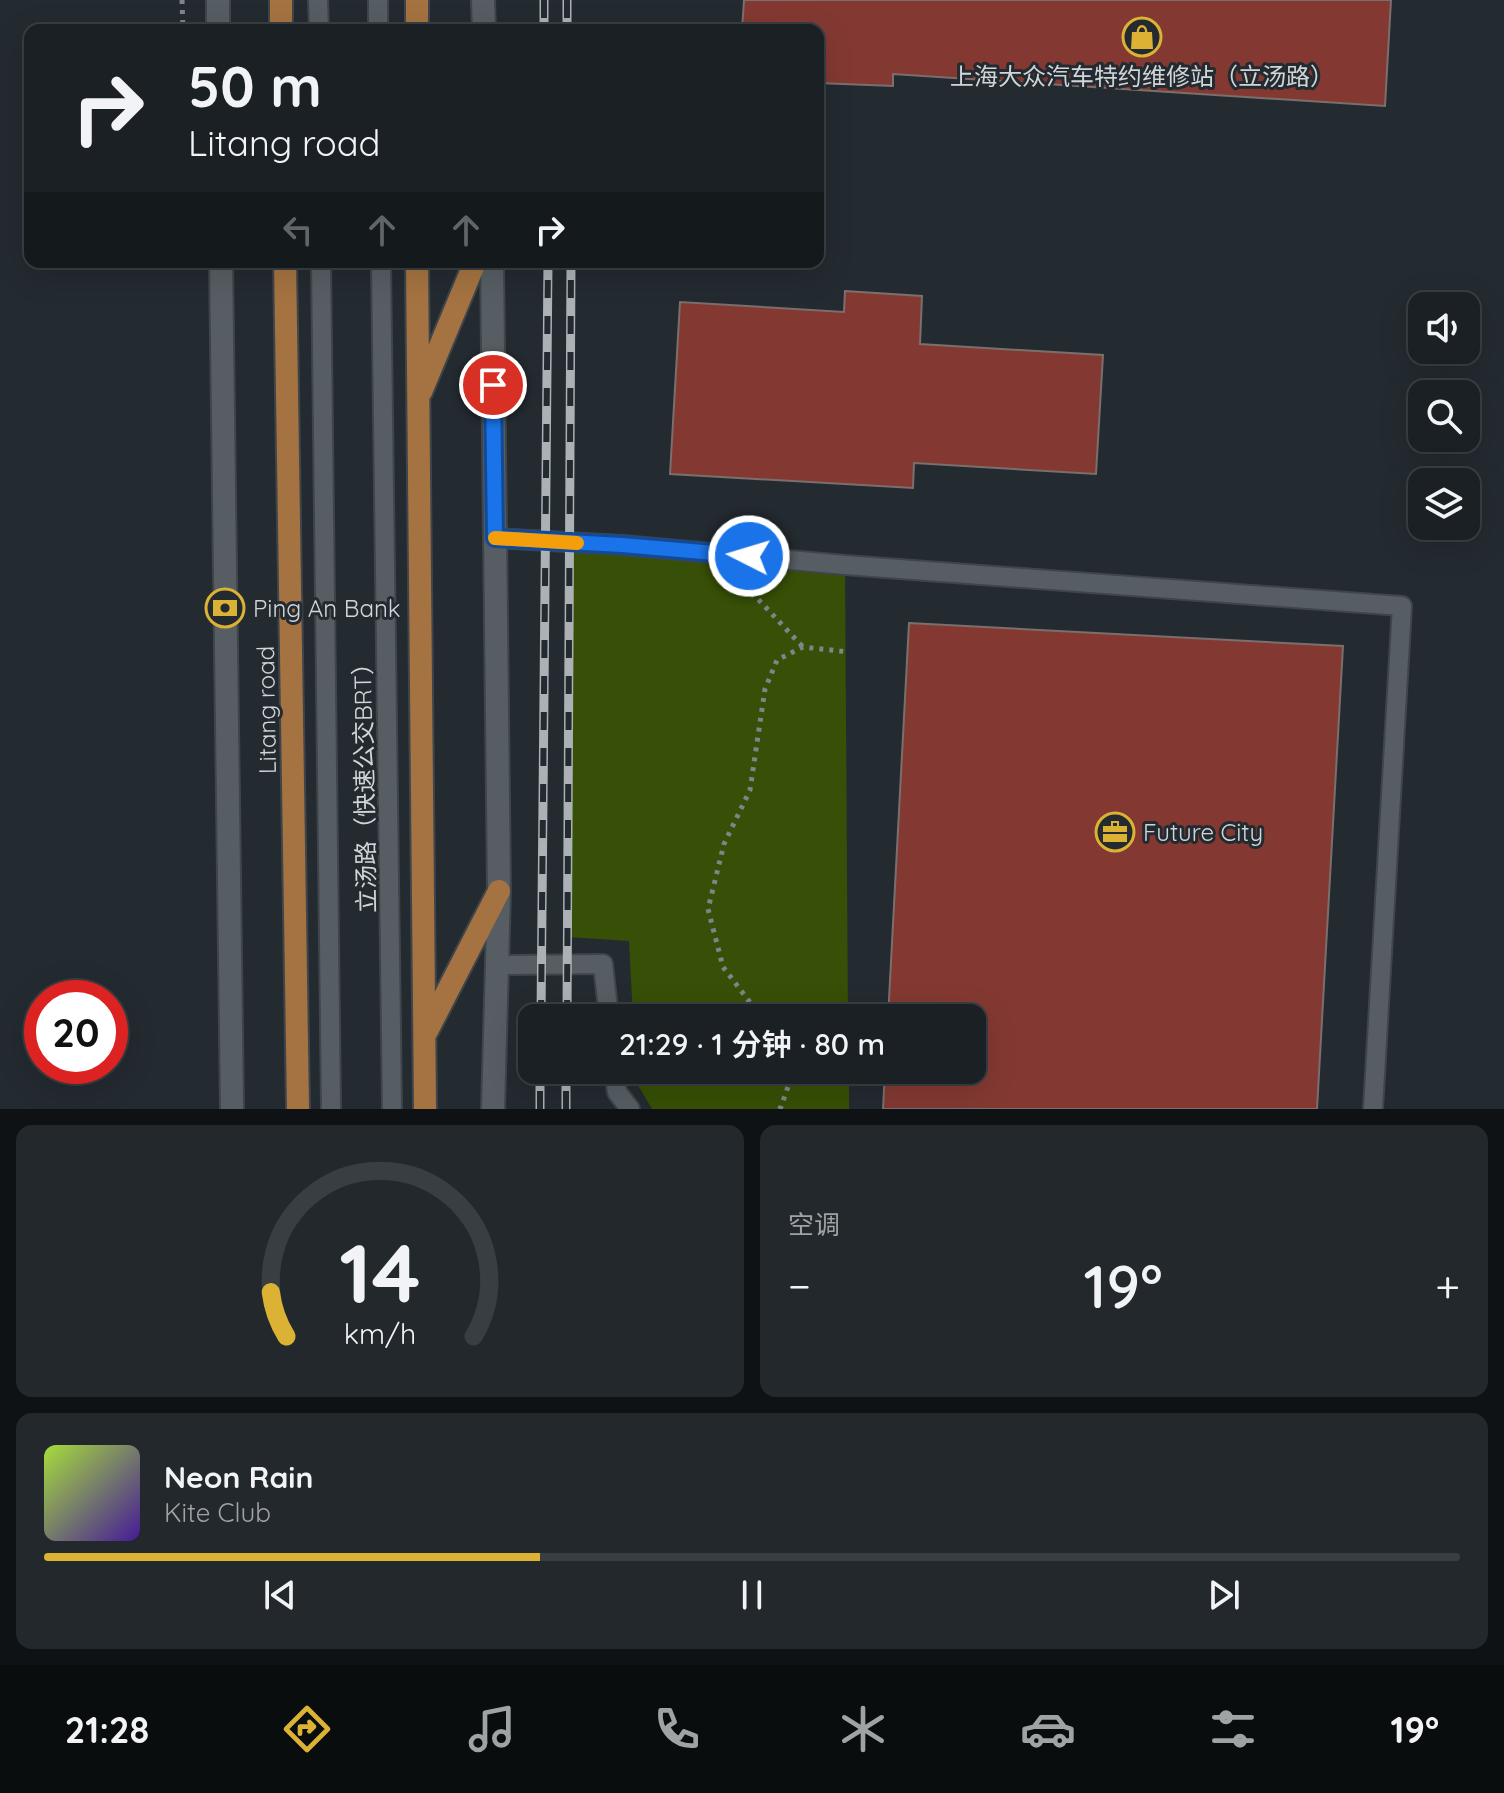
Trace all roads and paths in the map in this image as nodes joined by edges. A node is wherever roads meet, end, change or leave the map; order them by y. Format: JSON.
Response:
{"nodes":[{"id":1,"x":182,"y":0,"type":"edge"},
{"id":2,"x":218,"y":0,"type":"edge"},
{"id":3,"x":281,"y":0,"type":"edge"},
{"id":4,"x":318,"y":0,"type":"edge"},
{"id":5,"x":378,"y":0,"type":"edge"},
{"id":6,"x":483,"y":0,"type":"edge"},
{"id":7,"x":183,"y":24,"type":"edge"},
{"id":8,"x":218,"y":24,"type":"edge"},
{"id":9,"x":281,"y":24,"type":"edge"},
{"id":10,"x":319,"y":24,"type":"edge"},
{"id":11,"x":378,"y":24,"type":"edge"},
{"id":12,"x":484,"y":24,"type":"edge"},
{"id":13,"x":221,"y":268,"type":"edge"},
{"id":14,"x":285,"y":268,"type":"edge"},
{"id":15,"x":321,"y":268,"type":"edge"},
{"id":16,"x":381,"y":268,"type":"edge"},
{"id":17,"x":417,"y":268,"type":"edge"},
{"id":18,"x":472,"y":268,"type":"edge"},
{"id":19,"x":492,"y":268,"type":"edge"},
{"id":20,"x":417,"y":400,"type":"junction"},
{"id":21,"x":495,"y":538,"type":"junction"},
{"id":22,"x":849,"y":652,"type":"dead end"},
{"id":23,"x":499,"y":891,"type":"junction"},
{"id":24,"x":497,"y":965,"type":"junction"},
{"id":25,"x":607,"y":1004,"type":"edge"},
{"id":26,"x":751,"y":1004,"type":"edge"},
{"id":27,"x":425,"y":1036,"type":"junction"},
{"id":28,"x":616,"y":1084,"type":"edge"},
{"id":29,"x":789,"y":1084,"type":"edge"},
{"id":30,"x":232,"y":1109,"type":"edge"},
{"id":31,"x":298,"y":1109,"type":"edge"},
{"id":32,"x":331,"y":1109,"type":"edge"},
{"id":33,"x":392,"y":1109,"type":"edge"},
{"id":34,"x":425,"y":1109,"type":"edge"},
{"id":35,"x":493,"y":1109,"type":"edge"},
{"id":36,"x":630,"y":1109,"type":"edge"},
{"id":37,"x":779,"y":1109,"type":"edge"},
{"id":38,"x":1373,"y":1109,"type":"edge"}],
"edges":[{"from":1,"to":7,"type":"path"},
{"from":2,"to":8,"type":"street"},
{"from":3,"to":9,"type":"main road"},
{"from":4,"to":10,"type":"lane"},
{"from":5,"to":11,"type":"lane"},
{"from":6,"to":12,"type":"street"},
{"from":13,"to":30,"type":"street","name":"Litang road"},
{"from":14,"to":31,"type":"main road","name":"Litang road"},
{"from":15,"to":32,"type":"lane","name":"立汤路（快速公交BRT）"},
{"from":16,"to":33,"type":"lane","name":"立汤路（快速公交BRT）"},
{"from":17,"to":20,"type":"main road"},
{"from":18,"to":20,"type":"main road"},
{"from":19,"to":21,"type":"street"},
{"from":20,"to":27,"type":"main road"},
{"from":21,"to":23,"type":"street"},
{"from":21,"to":38,"type":"lane"},
{"from":22,"to":26,"type":"path"},
{"from":23,"to":24,"type":"street"},
{"from":23,"to":27,"type":"main road"},
{"from":24,"to":25,"type":"lane"},
{"from":24,"to":35,"type":"street"},
{"from":27,"to":34,"type":"main road"},
{"from":28,"to":36,"type":"lane"},
{"from":29,"to":37,"type":"path"}]}
